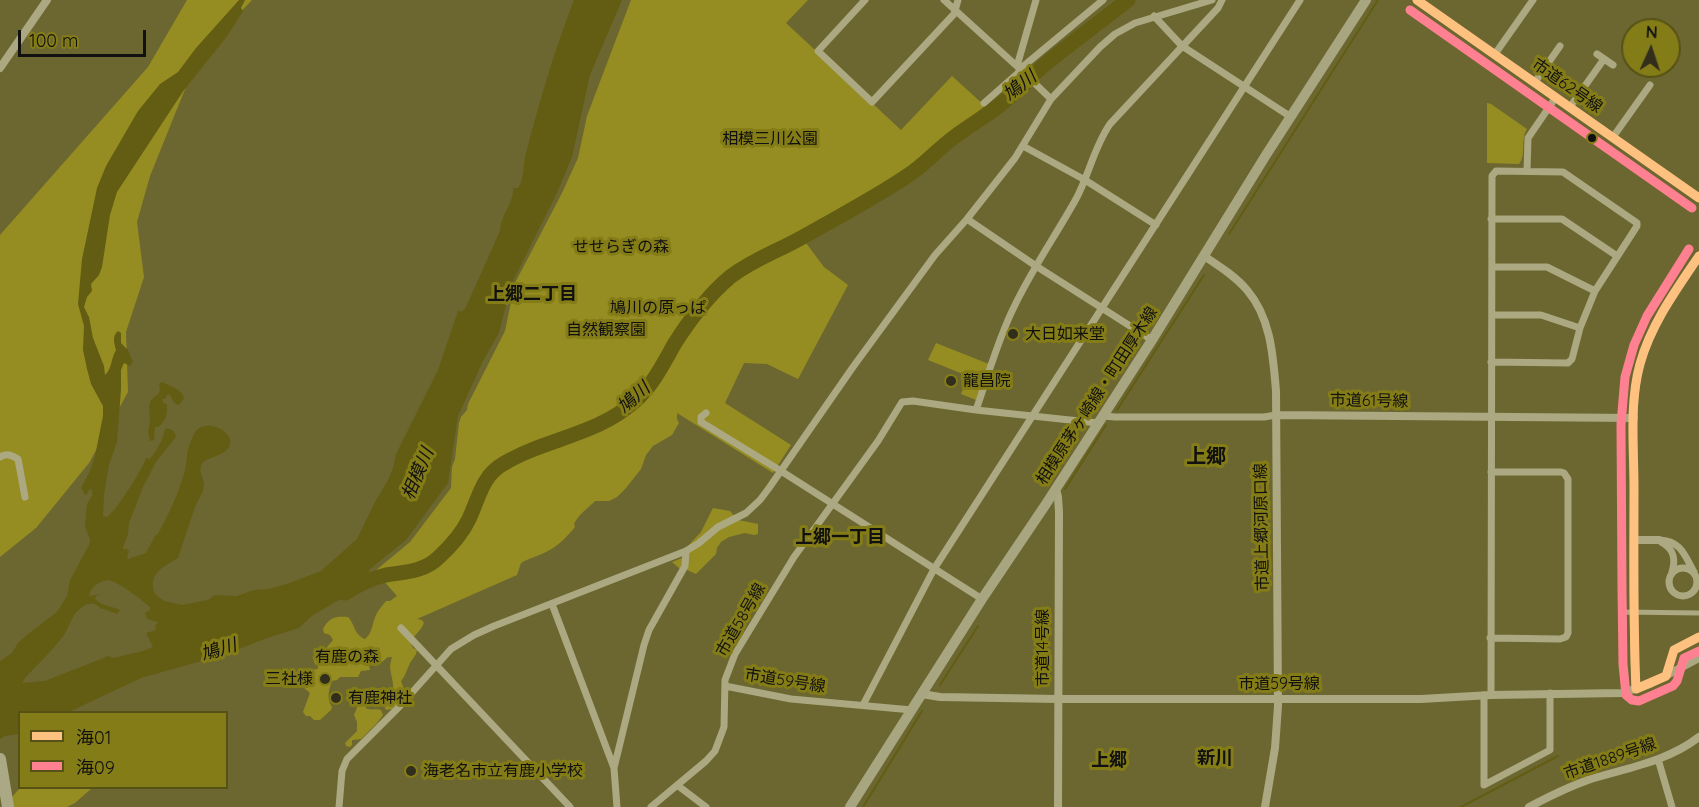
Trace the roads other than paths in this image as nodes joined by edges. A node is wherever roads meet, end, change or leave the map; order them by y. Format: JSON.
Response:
{"nodes":[{"id":1,"x":46,"y":0,"type":"edge"},
{"id":2,"x":865,"y":0,"type":"edge"},
{"id":3,"x":944,"y":0,"type":"edge"},
{"id":4,"x":958,"y":0,"type":"edge"},
{"id":5,"x":1036,"y":0,"type":"edge"},
{"id":6,"x":1103,"y":0,"type":"edge"},
{"id":7,"x":1212,"y":0,"type":"edge"},
{"id":8,"x":1222,"y":0,"type":"edge"},
{"id":9,"x":1300,"y":0,"type":"edge"},
{"id":10,"x":1366,"y":0,"type":"edge"},
{"id":11,"x":1417,"y":0,"type":"edge"},
{"id":12,"x":1533,"y":0,"type":"edge"},
{"id":13,"x":955,"y":10,"type":"junction"},
{"id":14,"x":1154,"y":16,"type":"junction"},
{"id":15,"x":1182,"y":46,"type":"junction"},
{"id":16,"x":1560,"y":46,"type":"dead end"},
{"id":17,"x":1495,"y":54,"type":"junction"},
{"id":18,"x":1597,"y":54,"type":"dead end"},
{"id":19,"x":1604,"y":59,"type":"junction"},
{"id":20,"x":1613,"y":64,"type":"dead end"},
{"id":21,"x":0,"y":68,"type":"edge"},
{"id":22,"x":1020,"y":69,"type":"junction"},
{"id":23,"x":1535,"y":82,"type":"junction"},
{"id":24,"x":1650,"y":86,"type":"dead end"},
{"id":25,"x":1245,"y":87,"type":"junction"},
{"id":26,"x":1556,"y":97,"type":"junction"},
{"id":27,"x":1051,"y":99,"type":"junction"},
{"id":28,"x":984,"y":103,"type":"dead end"},
{"id":29,"x":1570,"y":107,"type":"junction"},
{"id":30,"x":1291,"y":117,"type":"junction"},
{"id":31,"x":1613,"y":137,"type":"junction"},
{"id":32,"x":1023,"y":146,"type":"junction"},
{"id":33,"x":1527,"y":171,"type":"junction"},
{"id":34,"x":1085,"y":180,"type":"junction"},
{"id":35,"x":1699,"y":198,"type":"edge"},
{"id":36,"x":967,"y":219,"type":"junction"},
{"id":37,"x":1491,"y":219,"type":"junction"},
{"id":38,"x":1156,"y":225,"type":"junction"},
{"id":39,"x":1204,"y":256,"type":"junction"},
{"id":40,"x":1617,"y":256,"type":"junction"},
{"id":41,"x":1699,"y":256,"type":"edge"},
{"id":42,"x":1036,"y":266,"type":"junction"},
{"id":43,"x":1492,"y":267,"type":"junction"},
{"id":44,"x":1595,"y":291,"type":"junction"},
{"id":45,"x":1103,"y":308,"type":"junction"},
{"id":46,"x":1492,"y":315,"type":"junction"},
{"id":47,"x":1580,"y":328,"type":"junction"},
{"id":48,"x":1152,"y":340,"type":"junction"},
{"id":49,"x":1491,"y":362,"type":"junction"},
{"id":50,"x":976,"y":410,"type":"junction"},
{"id":51,"x":706,"y":413,"type":"dead end"},
{"id":52,"x":1034,"y":415,"type":"junction"},
{"id":53,"x":1276,"y":415,"type":"junction"},
{"id":54,"x":1490,"y":418,"type":"junction"},
{"id":55,"x":1634,"y":418,"type":"junction"},
{"id":56,"x":1100,"y":419,"type":"junction"},
{"id":57,"x":0,"y":458,"type":"edge"},
{"id":58,"x":781,"y":471,"type":"junction"},
{"id":59,"x":1491,"y":472,"type":"junction"},
{"id":60,"x":1056,"y":489,"type":"junction"},
{"id":61,"x":25,"y":497,"type":"dead end"},
{"id":62,"x":832,"y":504,"type":"junction"},
{"id":63,"x":1634,"y":540,"type":"junction"},
{"id":64,"x":1659,"y":540,"type":"junction"},
{"id":65,"x":686,"y":551,"type":"junction"},
{"id":66,"x":934,"y":569,"type":"junction"},
{"id":67,"x":1694,"y":573,"type":"junction"},
{"id":68,"x":1671,"y":575,"type":"junction"},
{"id":69,"x":982,"y":599,"type":"junction"},
{"id":70,"x":552,"y":604,"type":"junction"},
{"id":71,"x":1699,"y":613,"type":"edge"},
{"id":72,"x":1621,"y":616,"type":"dead end"},
{"id":73,"x":401,"y":628,"type":"dead end"},
{"id":74,"x":1490,"y":638,"type":"junction"},
{"id":75,"x":1699,"y":658,"type":"edge"},
{"id":76,"x":435,"y":666,"type":"junction"},
{"id":77,"x":725,"y":686,"type":"junction"},
{"id":78,"x":1636,"y":689,"type":"junction"},
{"id":79,"x":1550,"y":693,"type":"junction"},
{"id":80,"x":922,"y":694,"type":"junction"},
{"id":81,"x":1487,"y":695,"type":"junction"},
{"id":82,"x":1058,"y":699,"type":"junction"},
{"id":83,"x":1278,"y":699,"type":"junction"},
{"id":84,"x":863,"y":705,"type":"junction"},
{"id":85,"x":912,"y":710,"type":"junction"},
{"id":86,"x":1699,"y":737,"type":"edge"},
{"id":87,"x":0,"y":759,"type":"edge"},
{"id":88,"x":1658,"y":759,"type":"junction"},
{"id":89,"x":614,"y":768,"type":"junction"},
{"id":90,"x":676,"y":785,"type":"junction"},
{"id":91,"x":8,"y":807,"type":"edge"},
{"id":92,"x":339,"y":807,"type":"edge"},
{"id":93,"x":570,"y":807,"type":"edge"},
{"id":94,"x":617,"y":807,"type":"edge"},
{"id":95,"x":651,"y":807,"type":"edge"},
{"id":96,"x":706,"y":807,"type":"edge"},
{"id":97,"x":850,"y":807,"type":"edge"},
{"id":98,"x":1058,"y":807,"type":"edge"},
{"id":99,"x":1265,"y":807,"type":"edge"},
{"id":100,"x":1529,"y":807,"type":"edge"},
{"id":101,"x":1672,"y":807,"type":"edge"}],
"edges":[{"from":1,"to":21,"type":"street"},
{"from":2,"to":13,"type":"street"},
{"from":3,"to":13,"type":"street"},
{"from":4,"to":13,"type":"street"},
{"from":5,"to":22,"type":"street"},
{"from":6,"to":22,"type":"street"},
{"from":7,"to":14,"type":"street"},
{"from":8,"to":15,"type":"street"},
{"from":9,"to":25,"type":"street"},
{"from":10,"to":30,"type":"main road","name":"相模原茅ヶ崎線・町田厚木線"},
{"from":11,"to":17,"type":"street","name":"市道62号線"},
{"from":12,"to":17,"type":"street"},
{"from":13,"to":22,"type":"street"},
{"from":14,"to":15,"type":"street"},
{"from":14,"to":27,"type":"street"},
{"from":15,"to":25,"type":"street"},
{"from":15,"to":34,"type":"street"},
{"from":16,"to":23,"type":"street"},
{"from":17,"to":23,"type":"street","name":"市道62号線"},
{"from":18,"to":19,"type":"street"},
{"from":19,"to":20,"type":"street"},
{"from":19,"to":29,"type":"street"},
{"from":22,"to":27,"type":"street"},
{"from":22,"to":28,"type":"street"},
{"from":23,"to":26,"type":"street","name":"市道62号線"},
{"from":24,"to":31,"type":"street"},
{"from":25,"to":30,"type":"street"},
{"from":25,"to":38,"type":"street"},
{"from":26,"to":29,"type":"street","name":"市道62号線"},
{"from":26,"to":33,"type":"street"},
{"from":27,"to":32,"type":"street"},
{"from":29,"to":31,"type":"street","name":"市道62号線"},
{"from":30,"to":39,"type":"main road","name":"相模原茅ヶ崎線・町田厚木線"},
{"from":31,"to":35,"type":"street","name":"市道62号線"},
{"from":32,"to":34,"type":"street"},
{"from":32,"to":36,"type":"street"},
{"from":33,"to":37,"type":"street"},
{"from":33,"to":40,"type":"street"},
{"from":34,"to":38,"type":"street"},
{"from":34,"to":42,"type":"street"},
{"from":36,"to":42,"type":"street"},
{"from":36,"to":58,"type":"street"},
{"from":37,"to":40,"type":"street"},
{"from":37,"to":43,"type":"street"},
{"from":38,"to":45,"type":"street"},
{"from":39,"to":48,"type":"main road","name":"相模原茅ヶ崎線・町田厚木線"},
{"from":39,"to":53,"type":"street","name":"市道上郷河原口線"},
{"from":40,"to":44,"type":"street"},
{"from":41,"to":55,"type":"street"},
{"from":42,"to":45,"type":"street"},
{"from":42,"to":50,"type":"street"},
{"from":43,"to":44,"type":"street"},
{"from":43,"to":46,"type":"street"},
{"from":44,"to":47,"type":"street"},
{"from":45,"to":48,"type":"street"},
{"from":45,"to":52,"type":"street"},
{"from":46,"to":47,"type":"street"},
{"from":46,"to":49,"type":"street"},
{"from":47,"to":49,"type":"street"},
{"from":48,"to":56,"type":"main road","name":"相模原茅ヶ崎線・町田厚木線"},
{"from":49,"to":54,"type":"street"},
{"from":50,"to":52,"type":"street","name":"市道61号線"},
{"from":50,"to":62,"type":"street","name":"市道58号線"},
{"from":51,"to":58,"type":"street"},
{"from":52,"to":56,"type":"street","name":"市道61号線"},
{"from":52,"to":66,"type":"street"},
{"from":53,"to":54,"type":"street","name":"市道61号線"},
{"from":53,"to":56,"type":"street","name":"市道61号線"},
{"from":53,"to":83,"type":"street","name":"市道上郷河原口線"},
{"from":54,"to":55,"type":"street","name":"市道61号線"},
{"from":54,"to":59,"type":"street"},
{"from":55,"to":63,"type":"street"},
{"from":56,"to":60,"type":"main road","name":"相模原茅ヶ崎線・町田厚木線"},
{"from":57,"to":61,"type":"street"},
{"from":58,"to":62,"type":"street"},
{"from":58,"to":65,"type":"street"},
{"from":59,"to":74,"type":"street"},
{"from":59,"to":74,"type":"street"},
{"from":60,"to":69,"type":"main road","name":"相模原茅ヶ崎線・町田厚木線"},
{"from":60,"to":82,"type":"street","name":"市道14号線"},
{"from":62,"to":66,"type":"street"},
{"from":62,"to":77,"type":"street","name":"市道58号線"},
{"from":63,"to":64,"type":"street"},
{"from":63,"to":78,"type":"street"},
{"from":64,"to":67,"type":"street"},
{"from":64,"to":68,"type":"street"},
{"from":65,"to":70,"type":"street"},
{"from":65,"to":89,"type":"street"},
{"from":66,"to":69,"type":"street"},
{"from":66,"to":84,"type":"street"},
{"from":67,"to":68,"type":"street"},
{"from":67,"to":68,"type":"street"},
{"from":69,"to":80,"type":"main road","name":"相模原茅ヶ崎線・町田厚木線"},
{"from":70,"to":76,"type":"street"},
{"from":70,"to":89,"type":"street"},
{"from":71,"to":72,"type":"street","bridge":true},
{"from":73,"to":76,"type":"street"},
{"from":74,"to":81,"type":"street"},
{"from":75,"to":78,"type":"street","name":"市道59号線"},
{"from":76,"to":92,"type":"street"},
{"from":76,"to":93,"type":"street"},
{"from":77,"to":84,"type":"street","name":"市道59号線"},
{"from":77,"to":90,"type":"street","name":"市道58号線"},
{"from":78,"to":79,"type":"street","name":"市道59号線"},
{"from":79,"to":81,"type":"street","name":"市道59号線"},
{"from":79,"to":81,"type":"street"},
{"from":80,"to":82,"type":"street","name":"市道59号線"},
{"from":80,"to":85,"type":"main road","name":"相模原茅ヶ崎線・町田厚木線"},
{"from":81,"to":83,"type":"street","name":"市道59号線"},
{"from":82,"to":83,"type":"street","name":"市道59号線"},
{"from":82,"to":98,"type":"street","name":"市道14号線"},
{"from":83,"to":99,"type":"street","name":"市道上郷河原口線"},
{"from":84,"to":85,"type":"street","name":"市道59号線"},
{"from":85,"to":97,"type":"main road","name":"相模原茅ヶ崎線・町田厚木線"},
{"from":86,"to":88,"type":"street","name":"市道1889号線"},
{"from":87,"to":91,"type":"highway"},
{"from":88,"to":100,"type":"street","name":"市道1889号線"},
{"from":88,"to":101,"type":"street"},
{"from":89,"to":94,"type":"street"},
{"from":90,"to":95,"type":"street","name":"市道58号線"},
{"from":90,"to":96,"type":"street"}]}
